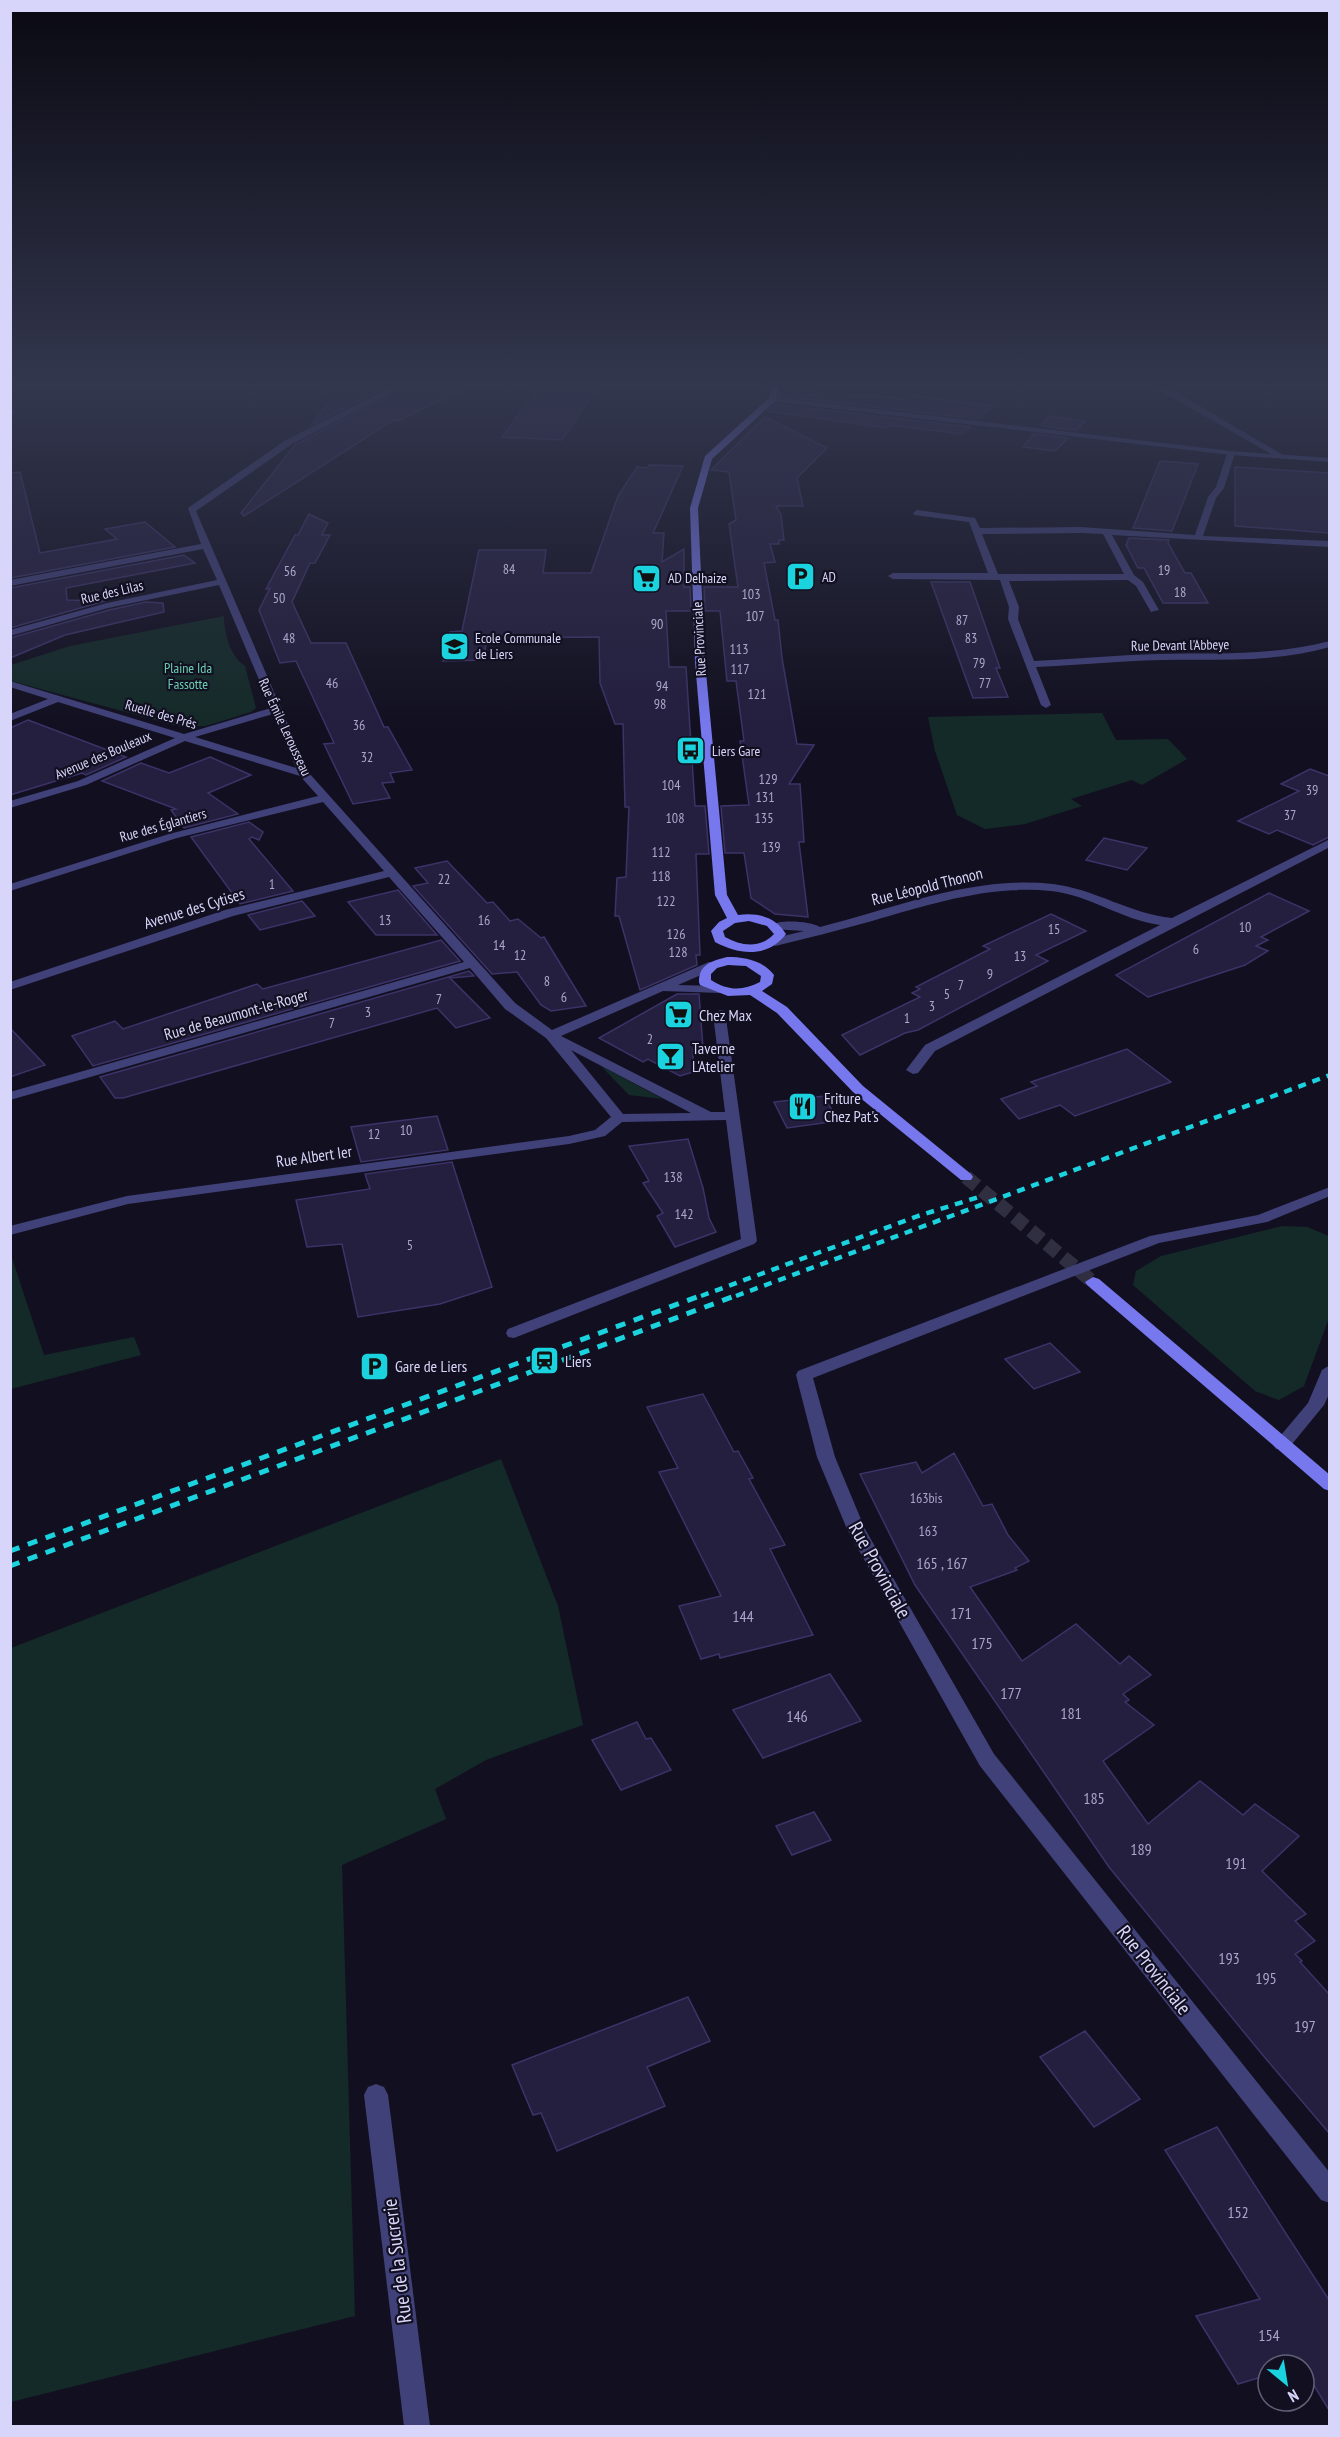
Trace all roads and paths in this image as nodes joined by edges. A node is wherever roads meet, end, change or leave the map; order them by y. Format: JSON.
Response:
{"nodes":[{"id":1,"x":205,"y":499,"type":"edge"},
{"id":2,"x":697,"y":499,"type":"edge"},
{"id":3,"x":1211,"y":499,"type":"edge"},
{"id":4,"x":917,"y":513,"type":"dead end"},
{"id":5,"x":977,"y":531,"type":"junction"},
{"id":6,"x":1106,"y":532,"type":"junction"},
{"id":7,"x":1198,"y":538,"type":"junction"},
{"id":8,"x":1329,"y":544,"type":"edge"},
{"id":9,"x":206,"y":546,"type":"junction"},
{"id":10,"x":893,"y":576,"type":"dead end"},
{"id":11,"x":999,"y":577,"type":"junction"},
{"id":12,"x":1130,"y":578,"type":"junction"},
{"id":13,"x":221,"y":582,"type":"junction"},
{"id":14,"x":10,"y":584,"type":"edge"},
{"id":15,"x":1154,"y":610,"type":"dead end"},
{"id":16,"x":10,"y":633,"type":"edge"},
{"id":17,"x":1329,"y":644,"type":"edge"},
{"id":18,"x":1029,"y":664,"type":"junction"},
{"id":19,"x":10,"y":684,"type":"edge"},
{"id":20,"x":56,"y":699,"type":"junction"},
{"id":21,"x":1046,"y":705,"type":"dead end"},
{"id":22,"x":276,"y":710,"type":"junction"},
{"id":23,"x":10,"y":718,"type":"edge"},
{"id":24,"x":185,"y":736,"type":"junction"},
{"id":25,"x":304,"y":774,"type":"junction"},
{"id":26,"x":325,"y":798,"type":"junction"},
{"id":27,"x":10,"y":805,"type":"edge"},
{"id":28,"x":1329,"y":842,"type":"edge"},
{"id":29,"x":392,"y":873,"type":"junction"},
{"id":30,"x":10,"y":888,"type":"edge"},
{"id":31,"x":734,"y":919,"type":"junction"},
{"id":32,"x":1172,"y":922,"type":"junction"},
{"id":33,"x":776,"y":926,"type":"junction"},
{"id":34,"x":830,"y":929,"type":"junction"},
{"id":35,"x":775,"y":942,"type":"junction"},
{"id":36,"x":729,"y":945,"type":"junction"},
{"id":37,"x":761,"y":948,"type":"junction"},
{"id":38,"x":727,"y":961,"type":"junction"},
{"id":39,"x":471,"y":964,"type":"junction"},
{"id":40,"x":713,"y":965,"type":"junction"},
{"id":41,"x":760,"y":966,"type":"junction"},
{"id":42,"x":10,"y":986,"type":"edge"},
{"id":43,"x":663,"y":988,"type":"junction"},
{"id":44,"x":716,"y":990,"type":"junction"},
{"id":45,"x":753,"y":991,"type":"junction"},
{"id":46,"x":720,"y":1014,"type":"dead end"},
{"id":47,"x":551,"y":1035,"type":"junction"},
{"id":48,"x":913,"y":1070,"type":"dead end"},
{"id":49,"x":10,"y":1096,"type":"edge"},
{"id":50,"x":732,"y":1116,"type":"junction"},
{"id":51,"x":710,"y":1117,"type":"junction"},
{"id":52,"x":619,"y":1118,"type":"junction"},
{"id":53,"x":966,"y":1177,"type":"tunnel mouth"},
{"id":54,"x":1329,"y":1191,"type":"edge"},
{"id":55,"x":10,"y":1231,"type":"edge"},
{"id":56,"x":1093,"y":1282,"type":"tunnel mouth"},
{"id":57,"x":514,"y":1333,"type":"dead end"},
{"id":58,"x":1329,"y":1370,"type":"edge"},
{"id":59,"x":1282,"y":1445,"type":"junction"},
{"id":60,"x":1329,"y":1485,"type":"edge"},
{"id":61,"x":376,"y":2095,"type":"dead end"},
{"id":62,"x":1329,"y":2192,"type":"edge"},
{"id":63,"x":417,"y":2427,"type":"edge"}],
"edges":[{"from":1,"to":9,"type":"street","name":"Rue Émile Lerousseau"},
{"from":2,"to":31,"type":"main road","name":"Rue Provinciale"},
{"from":3,"to":7,"type":"street"},
{"from":4,"to":5,"type":"street"},
{"from":5,"to":6,"type":"street"},
{"from":5,"to":11,"type":"street"},
{"from":6,"to":7,"type":"street"},
{"from":6,"to":12,"type":"street"},
{"from":7,"to":8,"type":"street"},
{"from":9,"to":13,"type":"street","name":"Rue Émile Lerousseau"},
{"from":9,"to":14,"type":"street"},
{"from":10,"to":11,"type":"street"},
{"from":11,"to":12,"type":"street"},
{"from":11,"to":18,"type":"street"},
{"from":12,"to":15,"type":"street"},
{"from":13,"to":16,"type":"street","name":"Rue des Lilas"},
{"from":13,"to":22,"type":"street","name":"Rue Émile Lerousseau"},
{"from":17,"to":18,"type":"street","name":"Rue Devant l'Abbeye"},
{"from":18,"to":21,"type":"street"},
{"from":19,"to":20,"type":"street","name":"Ruelle des Prés"},
{"from":20,"to":23,"type":"street"},
{"from":20,"to":24,"type":"street","name":"Ruelle des Prés"},
{"from":22,"to":24,"type":"street","name":"Avenue des Bouleaux"},
{"from":22,"to":25,"type":"street","name":"Rue Émile Lerousseau"},
{"from":24,"to":25,"type":"street","name":"Ruelle des Prés"},
{"from":24,"to":27,"type":"street","name":"Avenue des Bouleaux"},
{"from":25,"to":26,"type":"street","name":"Rue Émile Lerousseau"},
{"from":26,"to":29,"type":"street","name":"Rue Émile Lerousseau"},
{"from":26,"to":30,"type":"street","name":"Rue des Églantiers"},
{"from":28,"to":32,"type":"street"},
{"from":29,"to":39,"type":"street","name":"Rue Émile Lerousseau"},
{"from":29,"to":42,"type":"street","name":"Avenue des Cytises"},
{"from":31,"to":33,"type":"main road"},
{"from":31,"to":36,"type":"main road"},
{"from":32,"to":34,"type":"street","name":"Rue Léopold Thonon"},
{"from":32,"to":48,"type":"street"},
{"from":33,"to":34,"type":"street","name":"Rue Léopold Thonon"},
{"from":33,"to":35,"type":"main road"},
{"from":34,"to":35,"type":"street","name":"Rue Léopold Thonon"},
{"from":35,"to":37,"type":"main road"},
{"from":36,"to":37,"type":"main road"},
{"from":36,"to":38,"type":"main road"},
{"from":37,"to":41,"type":"main road"},
{"from":38,"to":40,"type":"main road"},
{"from":38,"to":41,"type":"main road"},
{"from":39,"to":47,"type":"street","name":"Rue Émile Lerousseau"},
{"from":39,"to":49,"type":"street","name":"Rue de Beaumont-le-Roger"},
{"from":40,"to":43,"type":"street"},
{"from":40,"to":44,"type":"main road"},
{"from":41,"to":45,"type":"main road"},
{"from":43,"to":44,"type":"street"},
{"from":43,"to":47,"type":"street"},
{"from":44,"to":45,"type":"main road"},
{"from":45,"to":53,"type":"main road"},
{"from":46,"to":50,"type":"street"},
{"from":47,"to":51,"type":"street"},
{"from":47,"to":52,"type":"street","name":"Rue Émile Lerousseau"},
{"from":50,"to":51,"type":"street"},
{"from":50,"to":57,"type":"street"},
{"from":51,"to":52,"type":"street"},
{"from":52,"to":55,"type":"street","name":"Rue Albert Ier"},
{"from":54,"to":62,"type":"street","name":"Rue Provinciale"},
{"from":56,"to":59,"type":"main road"},
{"from":58,"to":59,"type":"street"},
{"from":59,"to":60,"type":"main road"},
{"from":61,"to":63,"type":"street","name":"Rue de la Sucrerie"}]}
